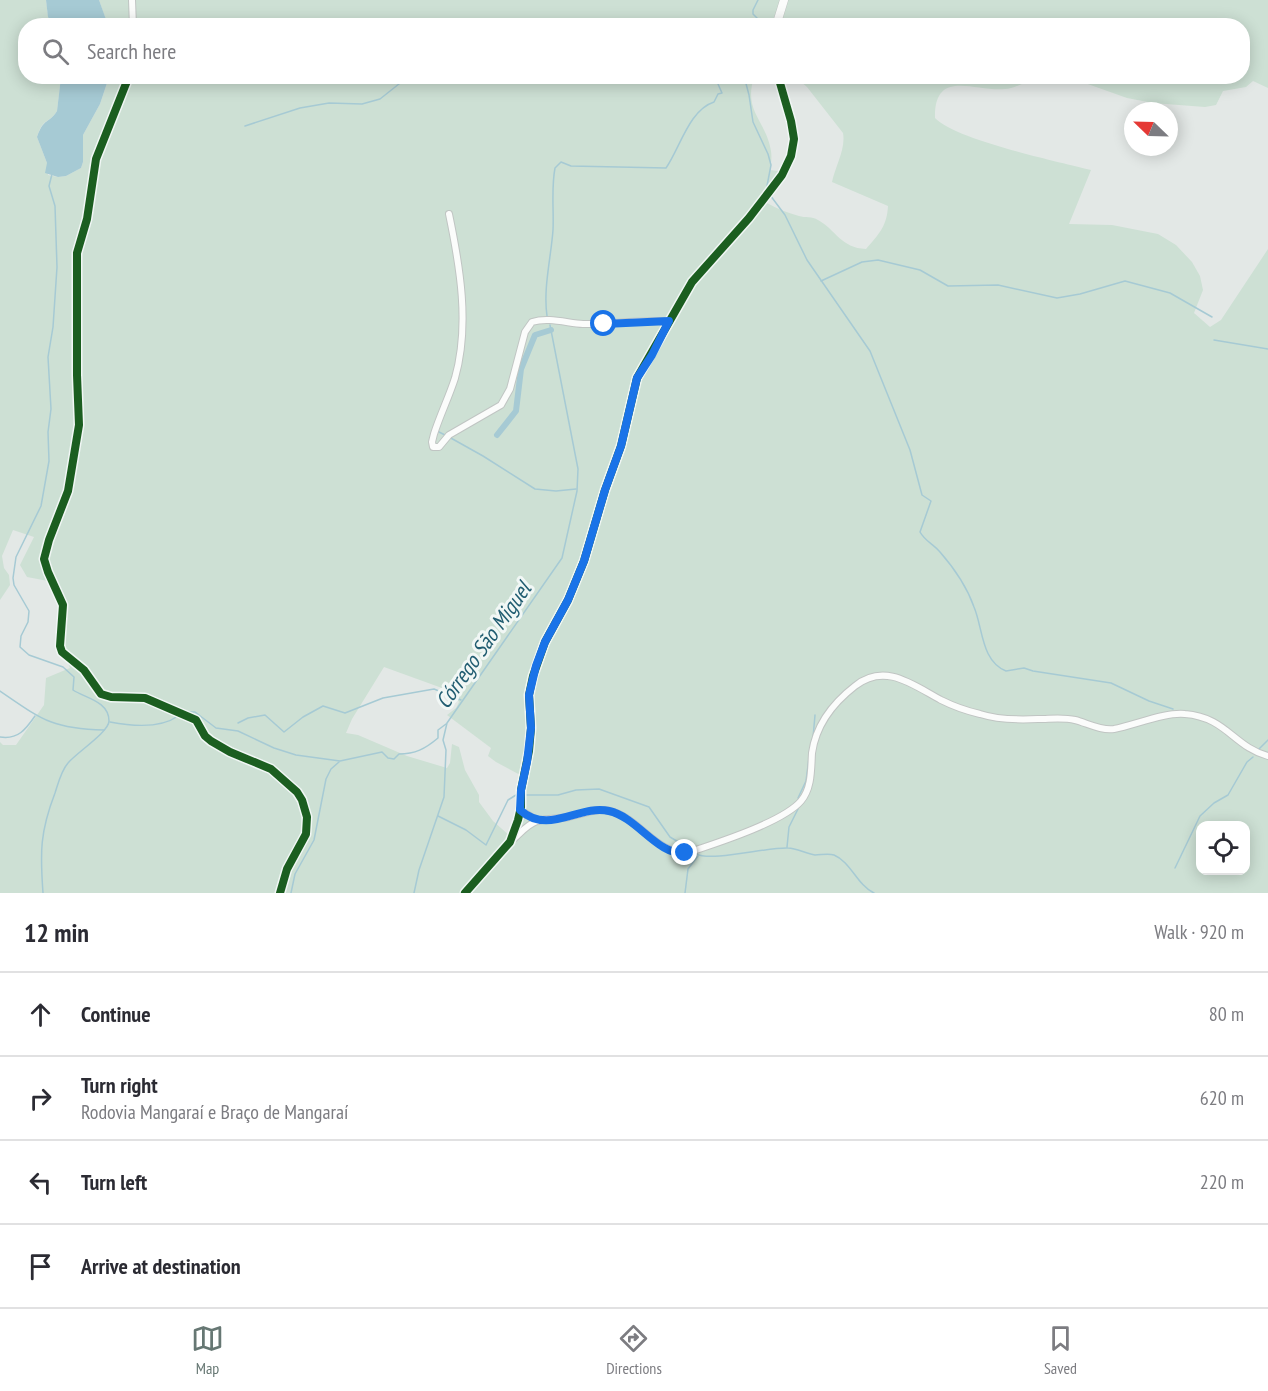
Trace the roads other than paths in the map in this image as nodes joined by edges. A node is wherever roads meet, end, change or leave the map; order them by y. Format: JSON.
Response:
{"nodes":[{"id":1,"x":132,"y":0,"type":"edge"},
{"id":2,"x":784,"y":0,"type":"edge"},
{"id":3,"x":133,"y":18,"type":"edge"},
{"id":4,"x":778,"y":18,"type":"edge"},
{"id":5,"x":127,"y":84,"type":"edge"},
{"id":6,"x":781,"y":84,"type":"edge"},
{"id":7,"x":449,"y":214,"type":"dead end"},
{"id":8,"x":669,"y":321,"type":"junction"},
{"id":9,"x":1268,"y":756,"type":"edge"},
{"id":10,"x":520,"y":810,"type":"junction"},
{"id":11,"x":538,"y":821,"type":"junction"},
{"id":12,"x":510,"y":842,"type":"junction"},
{"id":13,"x":280,"y":893,"type":"edge"},
{"id":14,"x":465,"y":893,"type":"edge"}],
"edges":[{"from":1,"to":3,"type":"street"},
{"from":2,"to":4,"type":"street"},
{"from":5,"to":13,"type":"street"},
{"from":6,"to":8,"type":"street"},
{"from":7,"to":8,"type":"street"},
{"from":8,"to":10,"type":"street"},
{"from":9,"to":11,"type":"street"},
{"from":10,"to":11,"type":"street"},
{"from":10,"to":12,"type":"street"},
{"from":11,"to":12,"type":"street"},
{"from":12,"to":14,"type":"street"}]}
